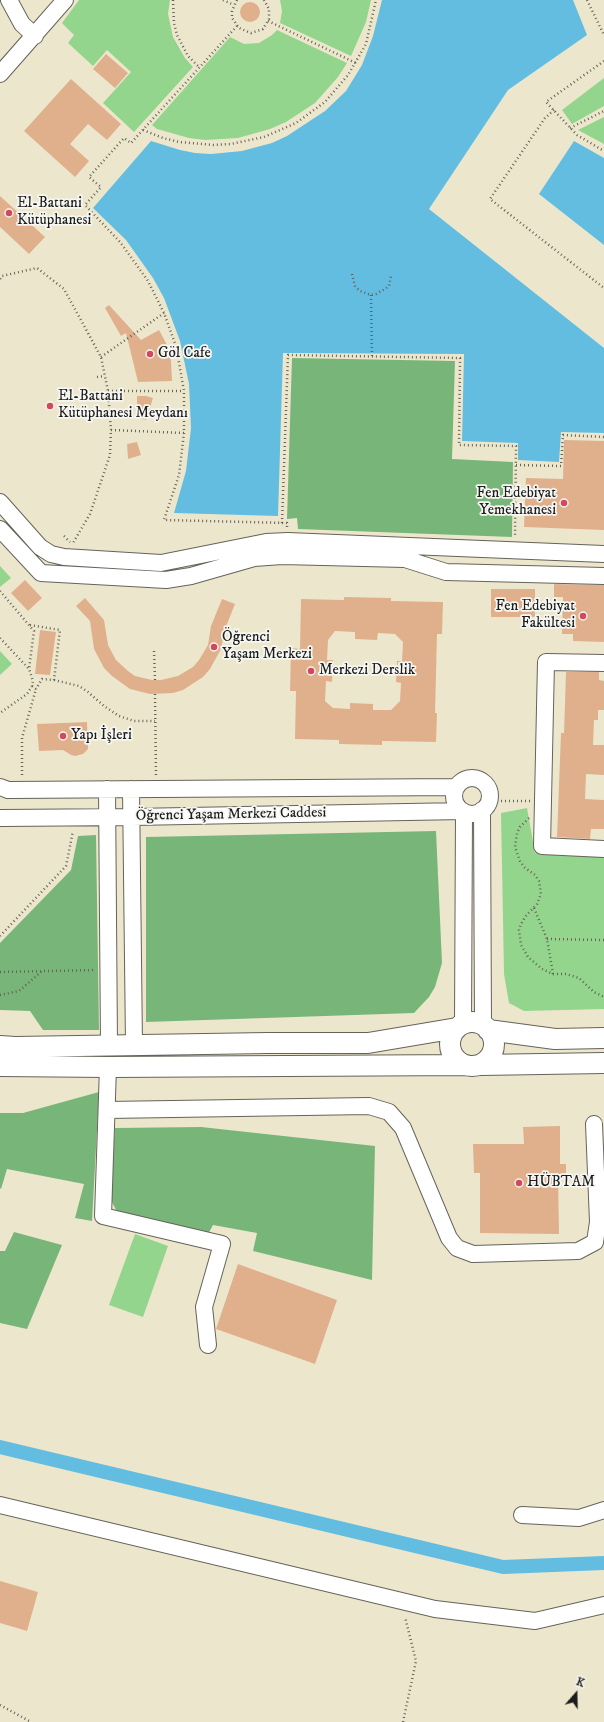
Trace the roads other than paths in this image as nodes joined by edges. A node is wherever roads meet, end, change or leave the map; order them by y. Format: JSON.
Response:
{"nodes":[{"id":1,"x":9,"y":0,"type":"edge"},
{"id":2,"x":65,"y":0,"type":"edge"},
{"id":3,"x":35,"y":36,"type":"junction"},
{"id":4,"x":0,"y":74,"type":"edge"},
{"id":5,"x":0,"y":502,"type":"edge"},
{"id":6,"x":0,"y":529,"type":"edge"},
{"id":7,"x":604,"y":554,"type":"edge"},
{"id":8,"x":604,"y":576,"type":"edge"},
{"id":9,"x":604,"y":663,"type":"edge"},
{"id":10,"x":456,"y":786,"type":"junction"},
{"id":11,"x":0,"y":787,"type":"edge"},
{"id":12,"x":131,"y":788,"type":"junction"},
{"id":13,"x":107,"y":789,"type":"junction"},
{"id":14,"x":485,"y":806,"type":"junction"},
{"id":15,"x":463,"y":812,"type":"junction"},
{"id":16,"x":107,"y":817,"type":"junction"},
{"id":17,"x":132,"y":817,"type":"junction"},
{"id":18,"x":0,"y":818,"type":"edge"},
{"id":19,"x":604,"y":848,"type":"edge"},
{"id":20,"x":460,"y":1026,"type":"junction"},
{"id":21,"x":485,"y":1027,"type":"junction"},
{"id":22,"x":604,"y":1038,"type":"edge"},
{"id":23,"x":134,"y":1045,"type":"junction"},
{"id":24,"x":0,"y":1046,"type":"edge"},
{"id":25,"x":109,"y":1046,"type":"junction"},
{"id":26,"x":604,"y":1063,"type":"edge"},
{"id":27,"x":473,"y":1065,"type":"junction"},
{"id":28,"x":0,"y":1066,"type":"edge"},
{"id":29,"x":108,"y":1067,"type":"junction"},
{"id":30,"x":107,"y":1110,"type":"junction"},
{"id":31,"x":594,"y":1124,"type":"dead end"},
{"id":32,"x":208,"y":1345,"type":"dead end"},
{"id":33,"x":0,"y":1505,"type":"edge"},
{"id":34,"x":604,"y":1510,"type":"edge"},
{"id":35,"x":522,"y":1515,"type":"dead end"},
{"id":36,"x":604,"y":1605,"type":"edge"}],
"edges":[{"from":1,"to":3,"type":"street"},
{"from":2,"to":3,"type":"street"},
{"from":3,"to":4,"type":"street"},
{"from":5,"to":7,"type":"street"},
{"from":6,"to":8,"type":"street"},
{"from":9,"to":19,"type":"street"},
{"from":10,"to":12,"type":"street","name":"Öğrenci Yaşam Merkezi Caddesi"},
{"from":10,"to":14,"type":"street"},
{"from":10,"to":15,"type":"street"},
{"from":11,"to":13,"type":"street","name":"Öğrenci Yaşam Merkezi Caddesi"},
{"from":12,"to":13,"type":"street","name":"Öğrenci Yaşam Merkezi Caddesi"},
{"from":12,"to":17,"type":"street"},
{"from":13,"to":16,"type":"street"},
{"from":14,"to":15,"type":"street"},
{"from":14,"to":21,"type":"street"},
{"from":15,"to":17,"type":"street","name":"Öğrenci Yaşam Merkezi Caddesi"},
{"from":15,"to":20,"type":"street"},
{"from":16,"to":17,"type":"street","name":"Öğrenci Yaşam Merkezi Caddesi"},
{"from":16,"to":18,"type":"street","name":"Öğrenci Yaşam Merkezi Caddesi"},
{"from":16,"to":25,"type":"street"},
{"from":17,"to":23,"type":"street"},
{"from":20,"to":21,"type":"street"},
{"from":20,"to":23,"type":"street"},
{"from":20,"to":27,"type":"street"},
{"from":21,"to":22,"type":"street"},
{"from":21,"to":27,"type":"street"},
{"from":23,"to":25,"type":"street"},
{"from":24,"to":25,"type":"street"},
{"from":26,"to":27,"type":"street"},
{"from":27,"to":29,"type":"street"},
{"from":28,"to":29,"type":"street"},
{"from":29,"to":30,"type":"street"},
{"from":30,"to":31,"type":"street"},
{"from":30,"to":32,"type":"street"},
{"from":33,"to":36,"type":"street"},
{"from":34,"to":35,"type":"street"}]}
